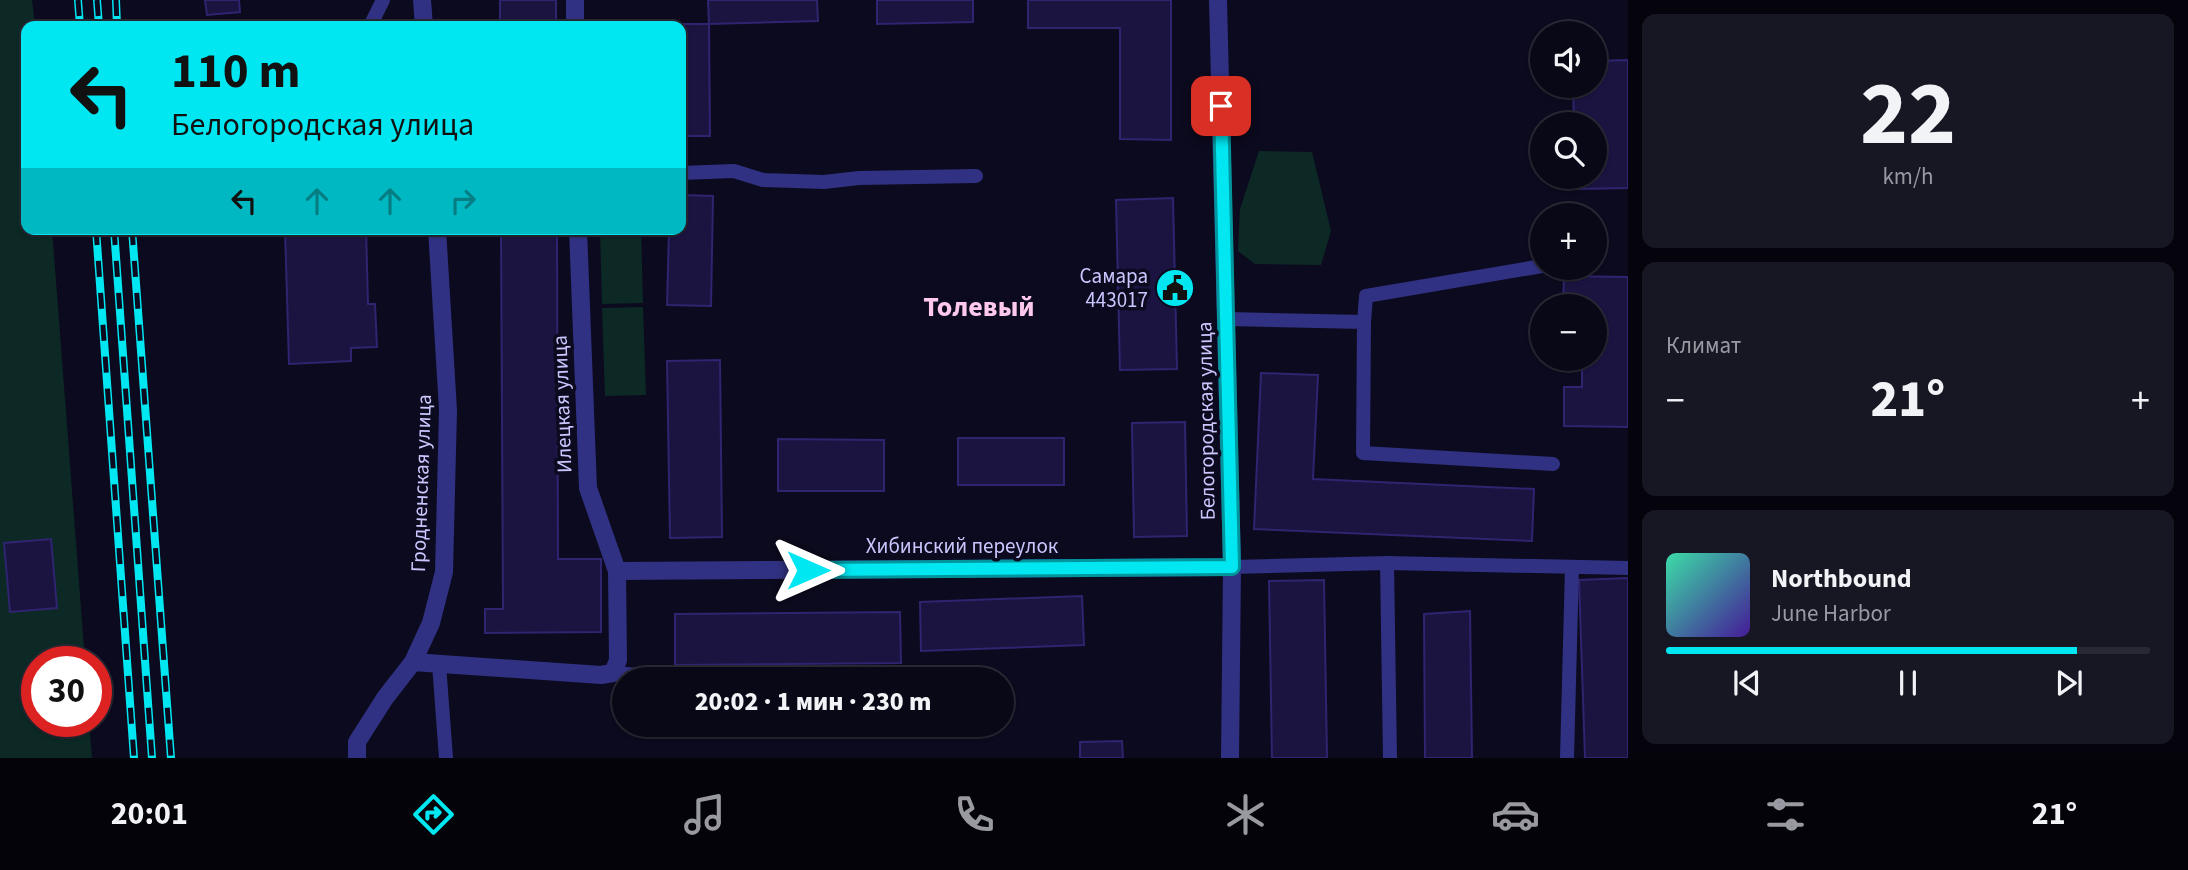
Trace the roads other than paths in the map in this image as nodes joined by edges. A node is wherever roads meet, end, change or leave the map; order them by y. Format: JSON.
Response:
{"nodes":[{"id":1,"x":383,"y":0,"type":"edge"},
{"id":2,"x":422,"y":0,"type":"edge"},
{"id":3,"x":575,"y":0,"type":"edge"},
{"id":4,"x":1218,"y":0,"type":"edge"},
{"id":5,"x":372,"y":21,"type":"edge"},
{"id":6,"x":424,"y":21,"type":"edge"},
{"id":7,"x":575,"y":21,"type":"edge"},
{"id":8,"x":686,"y":173,"type":"edge"},
{"id":9,"x":976,"y":176,"type":"dead end"},
{"id":10,"x":437,"y":235,"type":"edge"},
{"id":11,"x":578,"y":235,"type":"edge"},
{"id":12,"x":1530,"y":268,"type":"edge"},
{"id":13,"x":1227,"y":319,"type":"junction"},
{"id":14,"x":1364,"y":322,"type":"junction"},
{"id":15,"x":1553,"y":464,"type":"dead end"},
{"id":16,"x":1387,"y":563,"type":"junction"},
{"id":17,"x":1232,"y":567,"type":"junction"},
{"id":18,"x":1572,"y":567,"type":"junction"},
{"id":19,"x":1628,"y":568,"type":"edge"},
{"id":20,"x":617,"y":572,"type":"junction"},
{"id":21,"x":413,"y":662,"type":"junction"},
{"id":22,"x":439,"y":664,"type":"junction"},
{"id":23,"x":615,"y":667,"type":"edge"},
{"id":24,"x":612,"y":673,"type":"edge"},
{"id":25,"x":357,"y":758,"type":"edge"},
{"id":26,"x":446,"y":758,"type":"edge"},
{"id":27,"x":1230,"y":758,"type":"edge"},
{"id":28,"x":1390,"y":758,"type":"edge"},
{"id":29,"x":1567,"y":758,"type":"edge"}],
"edges":[{"from":1,"to":5,"type":"lane"},
{"from":2,"to":6,"type":"street"},
{"from":3,"to":7,"type":"street"},
{"from":4,"to":13,"type":"street","name":"Белогородская улица"},
{"from":8,"to":9,"type":"lane"},
{"from":10,"to":21,"type":"street","name":"Гродненская улица"},
{"from":11,"to":20,"type":"street","name":"Илецкая улица"},
{"from":12,"to":14,"type":"lane"},
{"from":13,"to":14,"type":"lane"},
{"from":13,"to":17,"type":"street","name":"Белогородская улица"},
{"from":14,"to":15,"type":"lane"},
{"from":16,"to":17,"type":"lane"},
{"from":16,"to":18,"type":"lane"},
{"from":16,"to":28,"type":"lane"},
{"from":17,"to":20,"type":"street","name":"Хибинский переулок"},
{"from":17,"to":27,"type":"street","name":"Белогородская улица"},
{"from":18,"to":19,"type":"lane"},
{"from":18,"to":29,"type":"lane"},
{"from":20,"to":23,"type":"street"},
{"from":21,"to":22,"type":"street"},
{"from":21,"to":25,"type":"street","name":"Гродненская улица"},
{"from":22,"to":24,"type":"street"},
{"from":22,"to":26,"type":"lane"}]}
